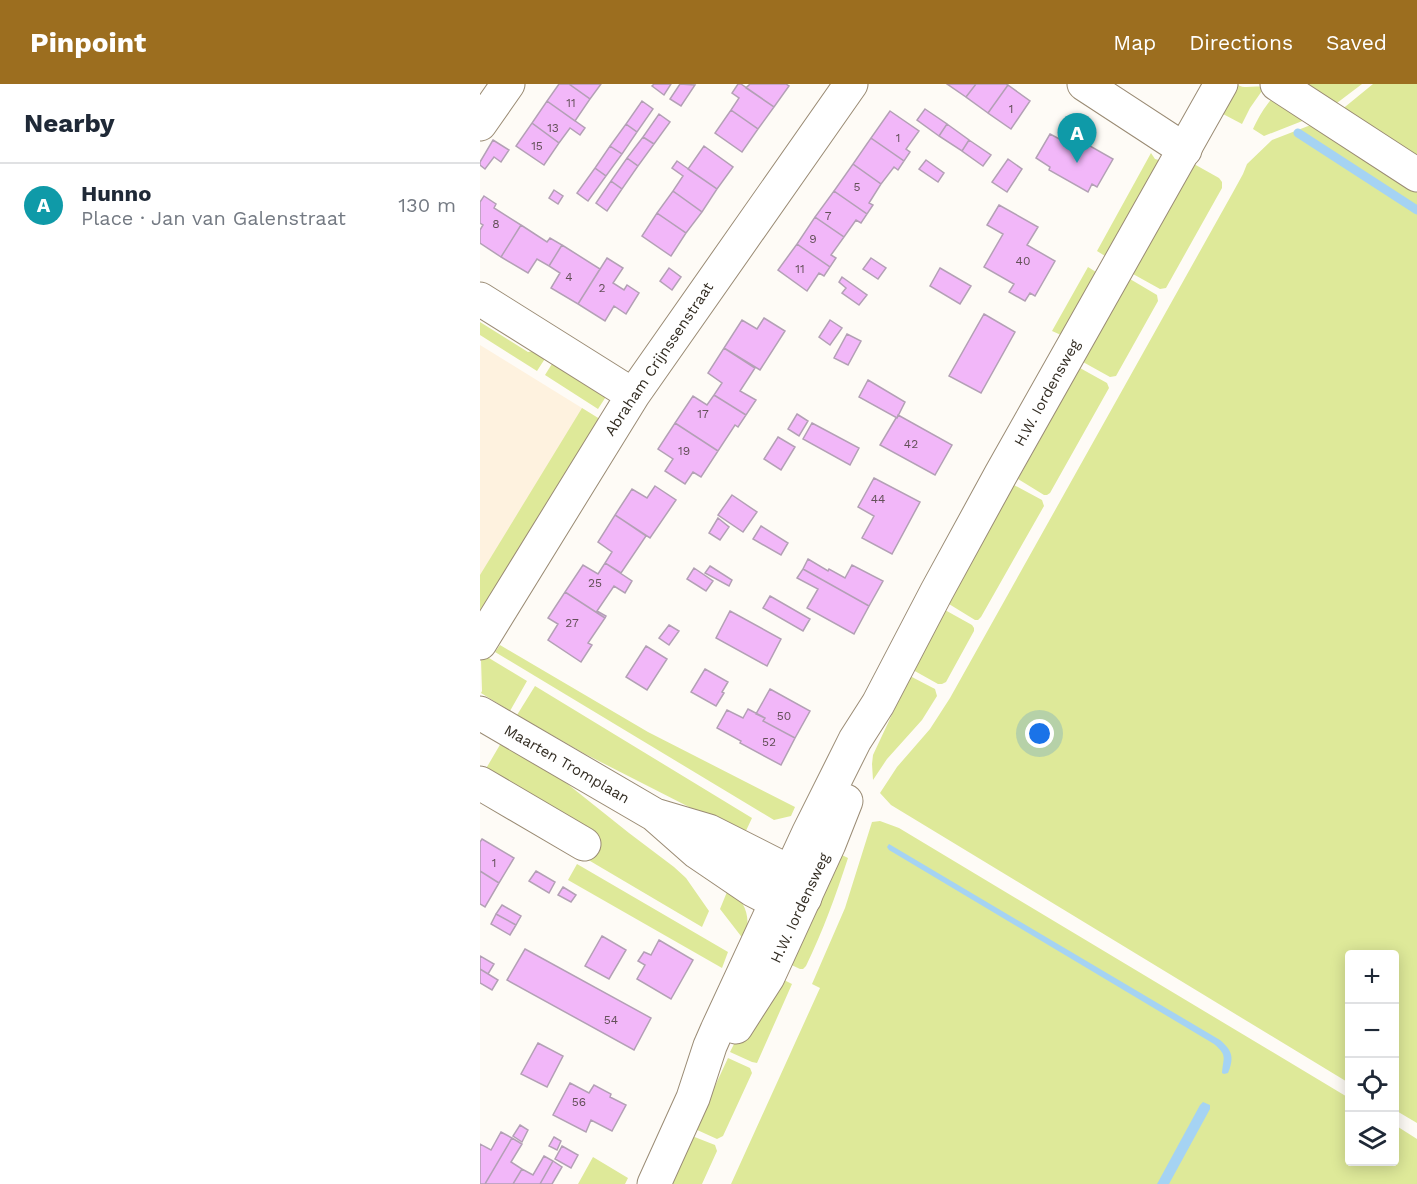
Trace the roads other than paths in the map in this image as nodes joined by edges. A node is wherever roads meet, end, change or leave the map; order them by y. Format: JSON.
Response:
{"nodes":[{"id":1,"x":508,"y":84,"type":"edge"},
{"id":2,"x":851,"y":84,"type":"edge"},
{"id":3,"x":1084,"y":84,"type":"edge"},
{"id":4,"x":1221,"y":84,"type":"edge"},
{"id":5,"x":1276,"y":84,"type":"edge"},
{"id":6,"x":480,"y":124,"type":"edge"},
{"id":7,"x":1185,"y":150,"type":"junction"},
{"id":8,"x":1417,"y":175,"type":"edge"},
{"id":9,"x":480,"y":299,"type":"edge"},
{"id":10,"x":633,"y":395,"type":"junction"},
{"id":11,"x":480,"y":643,"type":"edge"},
{"id":12,"x":480,"y":713,"type":"edge"},
{"id":13,"x":480,"y":783,"type":"edge"},
{"id":14,"x":585,"y":844,"type":"dead end"},
{"id":15,"x":790,"y":890,"type":"junction"},
{"id":16,"x":654,"y":1184,"type":"edge"}],
"edges":[{"from":1,"to":6,"type":"street"},
{"from":2,"to":10,"type":"street","name":"Abraham Crijnssenstraat"},
{"from":3,"to":7,"type":"street"},
{"from":4,"to":7,"type":"street","name":"H.W. Iordensweg"},
{"from":5,"to":8,"type":"street"},
{"from":7,"to":15,"type":"street","name":"H.W. Iordensweg"},
{"from":9,"to":10,"type":"street"},
{"from":10,"to":11,"type":"street","name":"Abraham Crijnssenstraat"},
{"from":12,"to":15,"type":"street","name":"Maarten Tromplaan"},
{"from":13,"to":14,"type":"street"},
{"from":15,"to":16,"type":"street","name":"H.W. Iordensweg"}]}
